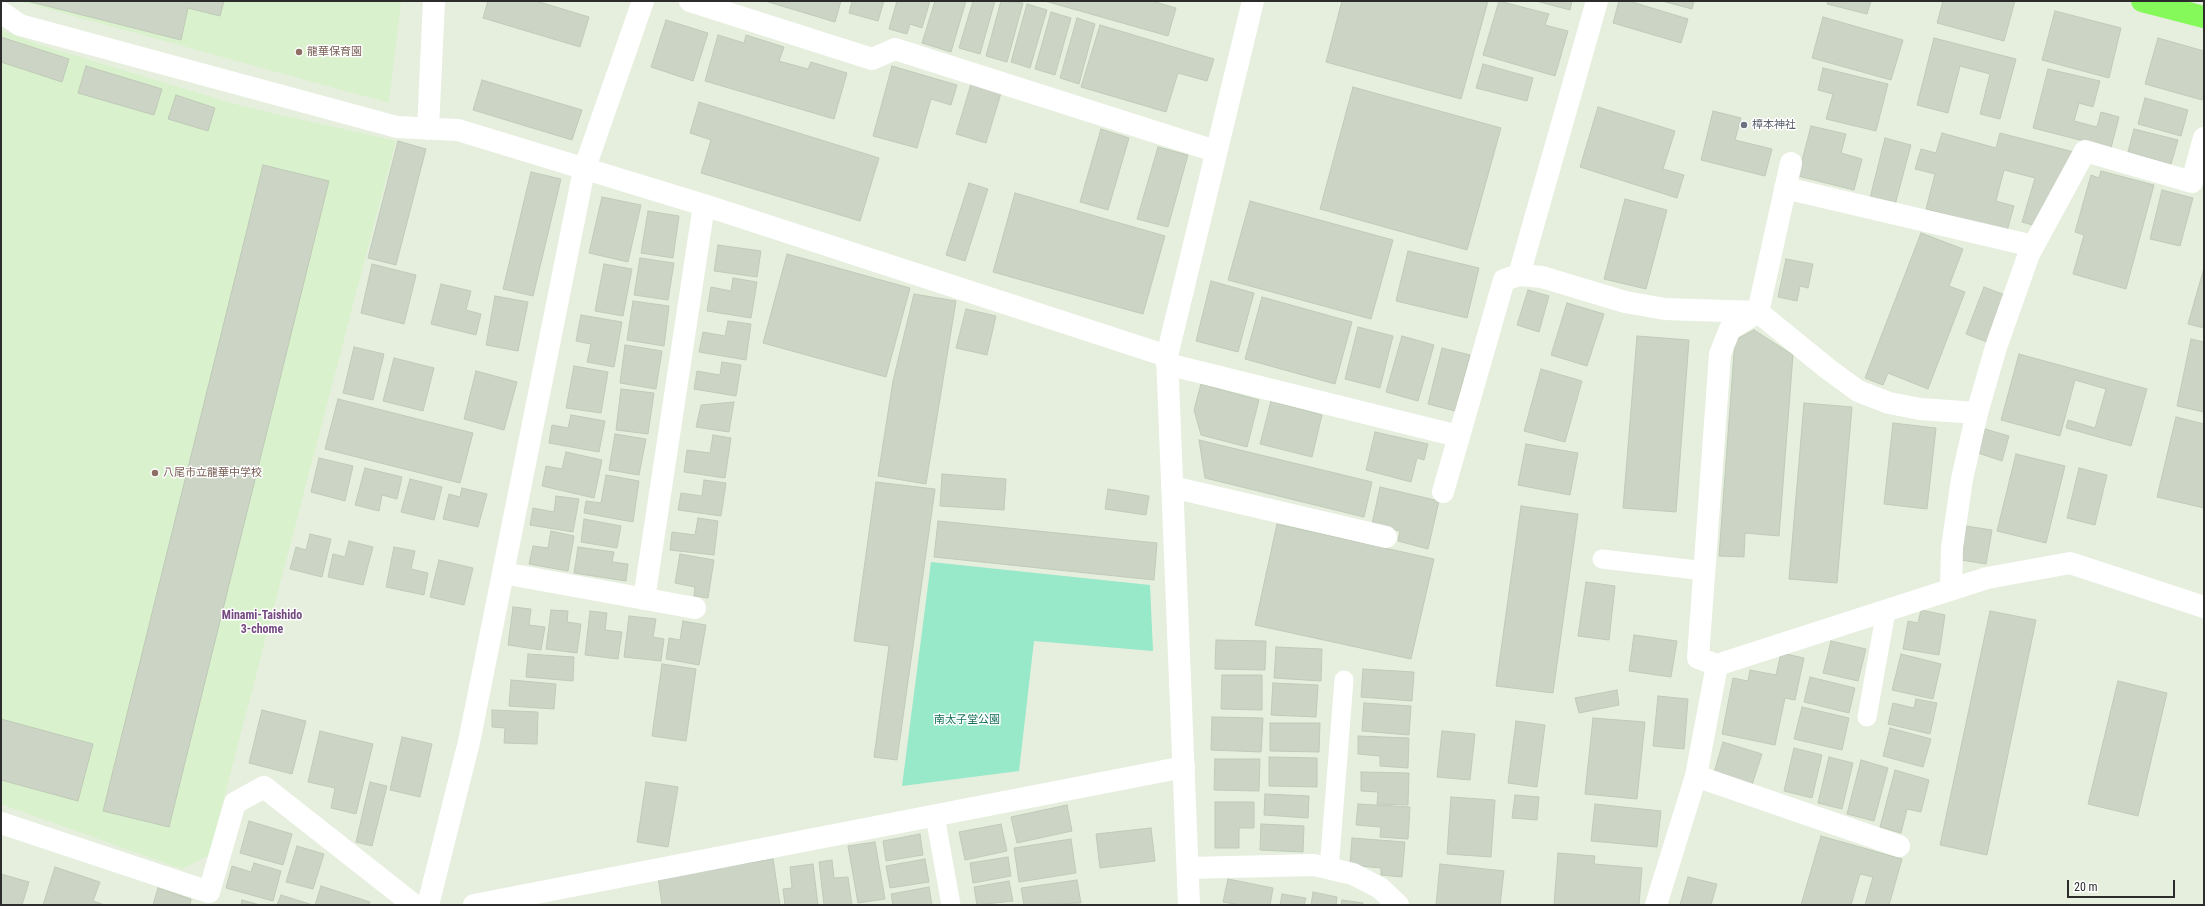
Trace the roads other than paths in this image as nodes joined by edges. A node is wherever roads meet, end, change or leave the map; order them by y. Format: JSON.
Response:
{"nodes":[{"id":1,"x":434,"y":1,"type":"edge"},
{"id":2,"x":643,"y":1,"type":"edge"},
{"id":3,"x":690,"y":1,"type":"edge"},
{"id":4,"x":1253,"y":1,"type":"edge"},
{"id":5,"x":1597,"y":1,"type":"edge"},
{"id":6,"x":2142,"y":1,"type":"edge"},
{"id":7,"x":1,"y":12,"type":"edge"},
{"id":8,"x":2204,"y":17,"type":"edge"},
{"id":9,"x":428,"y":129,"type":"junction"},
{"id":10,"x":2204,"y":138,"type":"edge"},
{"id":11,"x":1215,"y":151,"type":"junction"},
{"id":12,"x":1791,"y":163,"type":"dead end"},
{"id":13,"x":584,"y":170,"type":"junction"},
{"id":14,"x":1785,"y":188,"type":"junction"},
{"id":15,"x":2198,"y":189,"type":"edge"},
{"id":16,"x":704,"y":205,"type":"junction"},
{"id":17,"x":2033,"y":246,"type":"junction"},
{"id":18,"x":1519,"y":275,"type":"junction"},
{"id":19,"x":1758,"y":312,"type":"junction"},
{"id":20,"x":1167,"y":360,"type":"junction"},
{"id":21,"x":1976,"y":413,"type":"junction"},
{"id":22,"x":1458,"y":436,"type":"junction"},
{"id":23,"x":1172,"y":487,"type":"junction"},
{"id":24,"x":1443,"y":492,"type":"dead end"},
{"id":25,"x":1386,"y":537,"type":"dead end"},
{"id":26,"x":1602,"y":559,"type":"dead end"},
{"id":27,"x":1704,"y":571,"type":"junction"},
{"id":28,"x":504,"y":573,"type":"junction"},
{"id":29,"x":1951,"y":590,"type":"junction"},
{"id":30,"x":644,"y":599,"type":"junction"},
{"id":31,"x":2204,"y":607,"type":"edge"},
{"id":32,"x":695,"y":608,"type":"dead end"},
{"id":33,"x":1886,"y":611,"type":"junction"},
{"id":34,"x":1717,"y":665,"type":"junction"},
{"id":35,"x":1344,"y":680,"type":"dead end"},
{"id":36,"x":1867,"y":717,"type":"dead end"},
{"id":37,"x":1184,"y":767,"type":"junction"},
{"id":38,"x":1696,"y":776,"type":"junction"},
{"id":39,"x":935,"y":816,"type":"junction"},
{"id":40,"x":1,"y":823,"type":"edge"},
{"id":41,"x":1899,"y":846,"type":"dead end"},
{"id":42,"x":1188,"y":868,"type":"junction"},
{"id":43,"x":1328,"y":869,"type":"junction"},
{"id":44,"x":414,"y":905,"type":"edge"},
{"id":45,"x":428,"y":905,"type":"edge"},
{"id":46,"x":474,"y":905,"type":"edge"},
{"id":47,"x":951,"y":905,"type":"edge"},
{"id":48,"x":1189,"y":905,"type":"edge"},
{"id":49,"x":1398,"y":905,"type":"edge"},
{"id":50,"x":1656,"y":905,"type":"edge"}],
"edges":[{"from":1,"to":9,"type":"street"},
{"from":2,"to":13,"type":"street"},
{"from":3,"to":11,"type":"street"},
{"from":4,"to":11,"type":"street"},
{"from":5,"to":18,"type":"street"},
{"from":6,"to":8,"type":"main road"},
{"from":7,"to":9,"type":"street"},
{"from":9,"to":13,"type":"street"},
{"from":10,"to":15,"type":"street"},
{"from":11,"to":20,"type":"street"},
{"from":12,"to":14,"type":"street"},
{"from":13,"to":16,"type":"street"},
{"from":13,"to":28,"type":"street"},
{"from":14,"to":17,"type":"street"},
{"from":14,"to":19,"type":"street"},
{"from":15,"to":17,"type":"street"},
{"from":16,"to":20,"type":"street"},
{"from":16,"to":30,"type":"street"},
{"from":17,"to":21,"type":"street"},
{"from":18,"to":19,"type":"street"},
{"from":18,"to":22,"type":"street"},
{"from":19,"to":21,"type":"street"},
{"from":19,"to":27,"type":"street"},
{"from":20,"to":22,"type":"street"},
{"from":20,"to":23,"type":"street"},
{"from":21,"to":29,"type":"street"},
{"from":22,"to":24,"type":"street"},
{"from":23,"to":25,"type":"street"},
{"from":23,"to":37,"type":"street"},
{"from":26,"to":27,"type":"lane"},
{"from":27,"to":34,"type":"street"},
{"from":28,"to":30,"type":"street"},
{"from":28,"to":45,"type":"street"},
{"from":29,"to":31,"type":"street"},
{"from":29,"to":33,"type":"street"},
{"from":30,"to":32,"type":"street"},
{"from":33,"to":34,"type":"street"},
{"from":33,"to":36,"type":"lane"},
{"from":34,"to":38,"type":"street"},
{"from":35,"to":43,"type":"lane"},
{"from":37,"to":39,"type":"street"},
{"from":37,"to":42,"type":"street"},
{"from":38,"to":41,"type":"street"},
{"from":38,"to":50,"type":"street"},
{"from":39,"to":46,"type":"street"},
{"from":39,"to":47,"type":"lane"},
{"from":40,"to":44,"type":"street"},
{"from":42,"to":43,"type":"street"},
{"from":42,"to":48,"type":"street"},
{"from":43,"to":49,"type":"street"}]}
